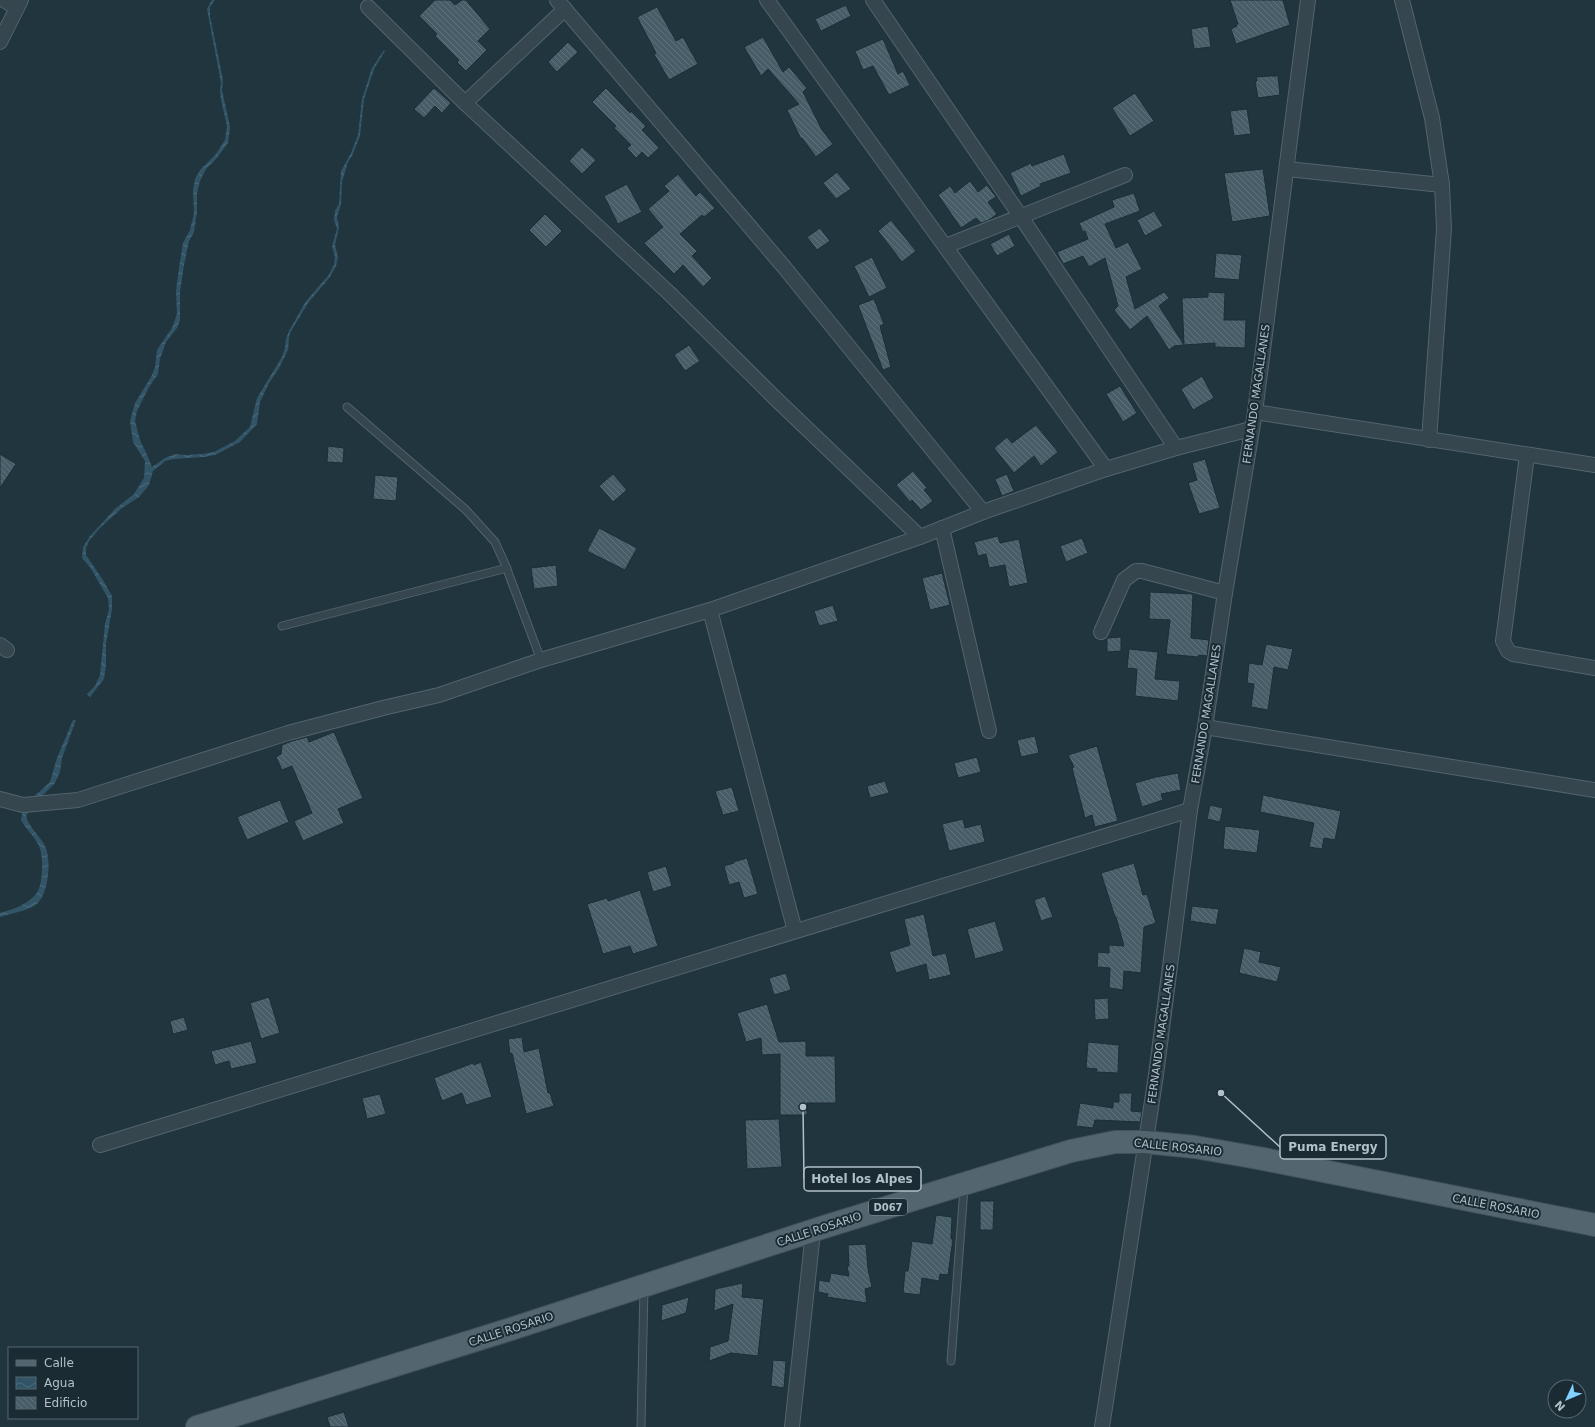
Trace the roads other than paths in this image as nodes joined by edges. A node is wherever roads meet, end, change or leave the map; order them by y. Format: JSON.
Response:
{"nodes":[{"id":1,"x":4,"y":0,"type":"edge"},
{"id":2,"x":767,"y":0,"type":"edge"},
{"id":3,"x":874,"y":0,"type":"edge"},
{"id":4,"x":1308,"y":0,"type":"edge"},
{"id":5,"x":1402,"y":0,"type":"edge"},
{"id":6,"x":19,"y":4,"type":"edge"},
{"id":7,"x":561,"y":5,"type":"edge"},
{"id":8,"x":368,"y":7,"type":"dead end"},
{"id":9,"x":0,"y":42,"type":"edge"},
{"id":10,"x":465,"y":103,"type":"junction"},
{"id":11,"x":1287,"y":169,"type":"junction"},
{"id":12,"x":1125,"y":176,"type":"dead end"},
{"id":13,"x":1442,"y":185,"type":"junction"},
{"id":14,"x":1022,"y":216,"type":"junction"},
{"id":15,"x":946,"y":246,"type":"junction"},
{"id":16,"x":348,"y":408,"type":"dead end"},
{"id":17,"x":1254,"y":412,"type":"junction"},
{"id":18,"x":1251,"y":429,"type":"junction"},
{"id":19,"x":1429,"y":440,"type":"junction"},
{"id":20,"x":1176,"y":448,"type":"junction"},
{"id":21,"x":1527,"y":454,"type":"junction"},
{"id":22,"x":1595,"y":465,"type":"edge"},
{"id":23,"x":1106,"y":468,"type":"junction"},
{"id":24,"x":983,"y":512,"type":"junction"},
{"id":25,"x":942,"y":528,"type":"junction"},
{"id":26,"x":920,"y":537,"type":"junction"},
{"id":27,"x":507,"y":568,"type":"junction"},
{"id":28,"x":1225,"y":593,"type":"junction"},
{"id":29,"x":710,"y":610,"type":"junction"},
{"id":30,"x":282,"y":626,"type":"dead end"},
{"id":31,"x":1101,"y":632,"type":"dead end"},
{"id":32,"x":541,"y":660,"type":"junction"},
{"id":33,"x":1595,"y":668,"type":"edge"},
{"id":34,"x":1205,"y":727,"type":"junction"},
{"id":35,"x":989,"y":731,"type":"dead end"},
{"id":36,"x":1595,"y":790,"type":"edge"},
{"id":37,"x":0,"y":799,"type":"edge"},
{"id":38,"x":1190,"y":810,"type":"junction"},
{"id":39,"x":795,"y":931,"type":"junction"},
{"id":40,"x":1145,"y":1142,"type":"junction"},
{"id":41,"x":100,"y":1145,"type":"dead end"},
{"id":42,"x":965,"y":1184,"type":"junction"},
{"id":43,"x":1595,"y":1225,"type":"edge"},
{"id":44,"x":813,"y":1232,"type":"junction"},
{"id":45,"x":644,"y":1286,"type":"junction"},
{"id":46,"x":952,"y":1361,"type":"dead end"},
{"id":47,"x":197,"y":1427,"type":"edge"},
{"id":48,"x":641,"y":1427,"type":"edge"},
{"id":49,"x":792,"y":1427,"type":"edge"},
{"id":50,"x":1102,"y":1427,"type":"edge"}],
"edges":[{"from":1,"to":6,"type":"street"},
{"from":2,"to":15,"type":"street"},
{"from":3,"to":14,"type":"street"},
{"from":4,"to":11,"type":"street","name":"FERNANDO MAGALLANES"},
{"from":5,"to":13,"type":"street"},
{"from":6,"to":9,"type":"street"},
{"from":7,"to":10,"type":"street"},
{"from":7,"to":24,"type":"street"},
{"from":8,"to":10,"type":"street"},
{"from":10,"to":26,"type":"street"},
{"from":11,"to":13,"type":"street"},
{"from":11,"to":17,"type":"street","name":"FERNANDO MAGALLANES"},
{"from":12,"to":14,"type":"street"},
{"from":13,"to":19,"type":"street"},
{"from":14,"to":15,"type":"street"},
{"from":14,"to":20,"type":"street"},
{"from":15,"to":23,"type":"street"},
{"from":16,"to":27,"type":"lane"},
{"from":17,"to":18,"type":"street","name":"FERNANDO MAGALLANES"},
{"from":17,"to":19,"type":"street"},
{"from":18,"to":20,"type":"street"},
{"from":18,"to":28,"type":"street","name":"FERNANDO MAGALLANES"},
{"from":19,"to":21,"type":"street"},
{"from":20,"to":23,"type":"street"},
{"from":21,"to":22,"type":"street"},
{"from":21,"to":33,"type":"street"},
{"from":23,"to":24,"type":"street"},
{"from":24,"to":25,"type":"street"},
{"from":25,"to":26,"type":"street"},
{"from":25,"to":35,"type":"street"},
{"from":26,"to":29,"type":"street"},
{"from":27,"to":30,"type":"lane"},
{"from":27,"to":32,"type":"lane"},
{"from":28,"to":31,"type":"street"},
{"from":28,"to":34,"type":"street","name":"FERNANDO MAGALLANES"},
{"from":29,"to":32,"type":"street"},
{"from":29,"to":39,"type":"street"},
{"from":32,"to":37,"type":"street"},
{"from":34,"to":36,"type":"street"},
{"from":34,"to":38,"type":"street","name":"FERNANDO MAGALLANES"},
{"from":38,"to":39,"type":"street"},
{"from":38,"to":40,"type":"street","name":"FERNANDO MAGALLANES"},
{"from":39,"to":41,"type":"street"},
{"from":40,"to":42,"type":"main road","name":"CALLE ROSARIO","number":"D067"},
{"from":40,"to":43,"type":"main road","name":"CALLE ROSARIO","number":"D067"},
{"from":40,"to":50,"type":"street","name":"FERNANDO MAGALLANES"},
{"from":42,"to":44,"type":"main road","name":"CALLE ROSARIO","number":"D067"},
{"from":42,"to":46,"type":"lane"},
{"from":44,"to":45,"type":"main road","name":"CALLE ROSARIO","number":"D067"},
{"from":44,"to":49,"type":"street"},
{"from":45,"to":47,"type":"main road","name":"CALLE ROSARIO","number":"D067"},
{"from":45,"to":48,"type":"lane"}]}
